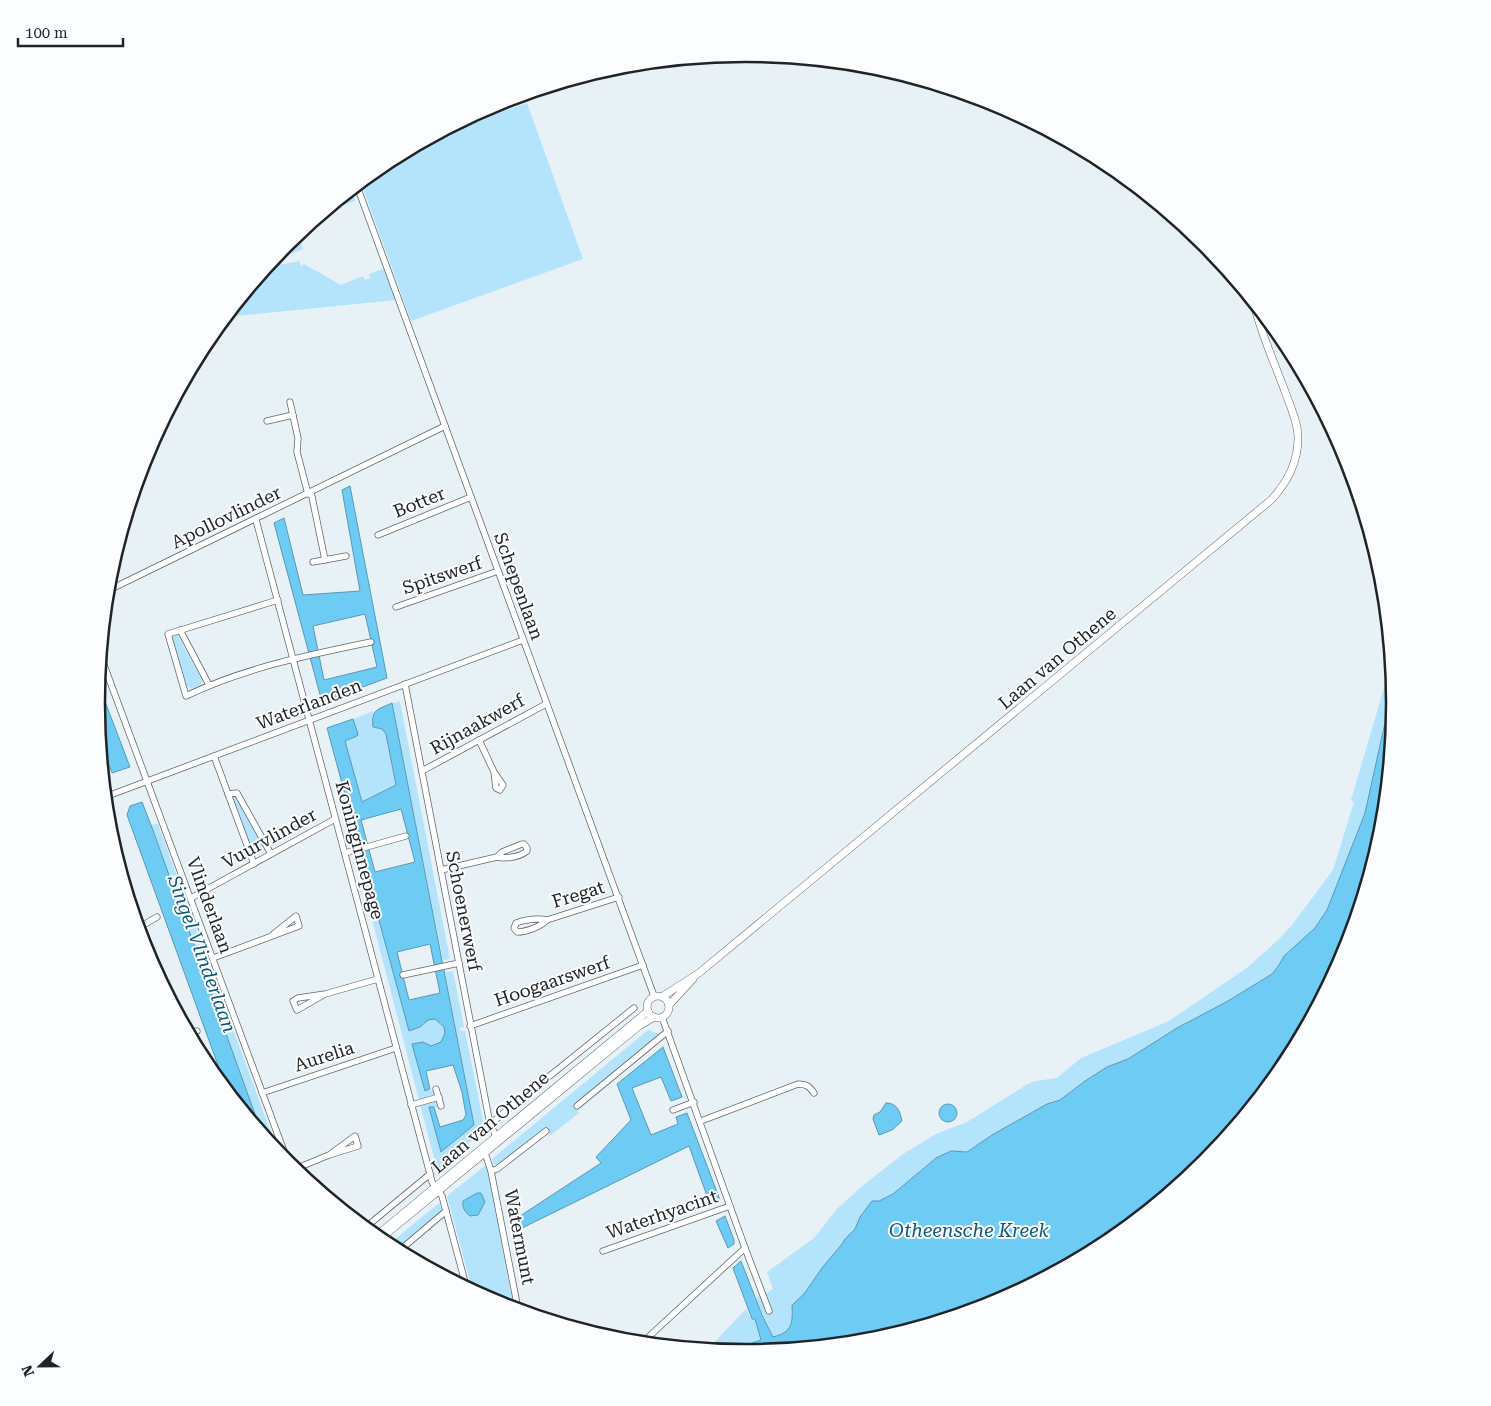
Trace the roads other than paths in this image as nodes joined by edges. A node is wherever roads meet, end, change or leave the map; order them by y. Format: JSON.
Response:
{"nodes":[{"id":1,"x":359,"y":193,"type":"edge"},
{"id":2,"x":1261,"y":323,"type":"edge"},
{"id":3,"x":290,"y":402,"type":"dead end"},
{"id":4,"x":293,"y":415,"type":"junction"},
{"id":5,"x":267,"y":421,"type":"dead end"},
{"id":6,"x":445,"y":426,"type":"junction"},
{"id":7,"x":310,"y":493,"type":"junction"},
{"id":8,"x":471,"y":497,"type":"junction"},
{"id":9,"x":256,"y":520,"type":"junction"},
{"id":10,"x":378,"y":535,"type":"dead end"},
{"id":11,"x":346,"y":556,"type":"dead end"},
{"id":12,"x":325,"y":560,"type":"junction"},
{"id":13,"x":313,"y":562,"type":"dead end"},
{"id":14,"x":498,"y":571,"type":"junction"},
{"id":15,"x":115,"y":587,"type":"edge"},
{"id":16,"x":278,"y":600,"type":"junction"},
{"id":17,"x":396,"y":607,"type":"dead end"},
{"id":18,"x":180,"y":630,"type":"junction"},
{"id":19,"x":523,"y":640,"type":"junction"},
{"id":20,"x":371,"y":642,"type":"dead end"},
{"id":21,"x":293,"y":658,"type":"junction"},
{"id":22,"x":106,"y":670,"type":"edge"},
{"id":23,"x":405,"y":684,"type":"junction"},
{"id":24,"x":209,"y":685,"type":"junction"},
{"id":25,"x":546,"y":704,"type":"junction"},
{"id":26,"x":309,"y":720,"type":"junction"},
{"id":27,"x":479,"y":740,"type":"junction"},
{"id":28,"x":214,"y":756,"type":"junction"},
{"id":29,"x":422,"y":771,"type":"junction"},
{"id":30,"x":494,"y":772,"type":"dead end"},
{"id":31,"x":147,"y":781,"type":"junction"},
{"id":32,"x":111,"y":794,"type":"edge"},
{"id":33,"x":228,"y":794,"type":"junction"},
{"id":34,"x":335,"y":819,"type":"junction"},
{"id":35,"x":406,"y":836,"type":"dead end"},
{"id":36,"x":345,"y":853,"type":"junction"},
{"id":37,"x":271,"y":854,"type":"junction"},
{"id":38,"x":497,"y":857,"type":"dead end"},
{"id":39,"x":254,"y":864,"type":"junction"},
{"id":40,"x":441,"y":870,"type":"junction"},
{"id":41,"x":191,"y":898,"type":"junction"},
{"id":42,"x":619,"y":898,"type":"junction"},
{"id":43,"x":157,"y":917,"type":"dead end"},
{"id":44,"x":547,"y":920,"type":"junction"},
{"id":45,"x":145,"y":924,"type":"edge"},
{"id":46,"x":271,"y":936,"type":"junction"},
{"id":47,"x":213,"y":958,"type":"junction"},
{"id":48,"x":459,"y":963,"type":"junction"},
{"id":49,"x":643,"y":965,"type":"junction"},
{"id":50,"x":699,"y":973,"type":"junction"},
{"id":51,"x":403,"y":975,"type":"dead end"},
{"id":52,"x":378,"y":979,"type":"junction"},
{"id":53,"x":324,"y":994,"type":"junction"},
{"id":54,"x":654,"y":996,"type":"junction"},
{"id":55,"x":663,"y":996,"type":"junction"},
{"id":56,"x":669,"y":1005,"type":"junction"},
{"id":57,"x":634,"y":1008,"type":"dead end"},
{"id":58,"x":651,"y":1014,"type":"junction"},
{"id":59,"x":662,"y":1017,"type":"junction"},
{"id":60,"x":616,"y":1023,"type":"junction"},
{"id":61,"x":470,"y":1026,"type":"junction"},
{"id":62,"x":668,"y":1031,"type":"junction"},
{"id":63,"x":625,"y":1034,"type":"junction"},
{"id":64,"x":396,"y":1048,"type":"junction"},
{"id":65,"x":436,"y":1088,"type":"dead end"},
{"id":66,"x":262,"y":1093,"type":"junction"},
{"id":67,"x":814,"y":1093,"type":"dead end"},
{"id":68,"x":438,"y":1097,"type":"junction"},
{"id":69,"x":694,"y":1102,"type":"junction"},
{"id":70,"x":411,"y":1105,"type":"junction"},
{"id":71,"x":441,"y":1106,"type":"dead end"},
{"id":72,"x":577,"y":1106,"type":"dead end"},
{"id":73,"x":673,"y":1110,"type":"dead end"},
{"id":74,"x":700,"y":1121,"type":"junction"},
{"id":75,"x":490,"y":1124,"type":"junction"},
{"id":76,"x":546,"y":1131,"type":"dead end"},
{"id":77,"x":498,"y":1140,"type":"junction"},
{"id":78,"x":281,"y":1143,"type":"edge"},
{"id":79,"x":484,"y":1151,"type":"junction"},
{"id":80,"x":329,"y":1155,"type":"junction"},
{"id":81,"x":304,"y":1166,"type":"edge"},
{"id":82,"x":491,"y":1171,"type":"junction"},
{"id":83,"x":430,"y":1174,"type":"junction"},
{"id":84,"x":437,"y":1189,"type":"junction"},
{"id":85,"x":730,"y":1206,"type":"junction"},
{"id":86,"x":446,"y":1211,"type":"junction"},
{"id":87,"x":372,"y":1222,"type":"edge"},
{"id":88,"x":383,"y":1231,"type":"edge"},
{"id":89,"x":386,"y":1233,"type":"edge"},
{"id":90,"x":406,"y":1246,"type":"edge"},
{"id":91,"x":745,"y":1248,"type":"junction"},
{"id":92,"x":603,"y":1251,"type":"dead end"},
{"id":93,"x":464,"y":1278,"type":"edge"},
{"id":94,"x":516,"y":1301,"type":"edge"},
{"id":95,"x":769,"y":1311,"type":"dead end"},
{"id":96,"x":650,"y":1336,"type":"edge"}],
"edges":[{"from":1,"to":6,"type":"street","name":"Schepenlaan"},
{"from":2,"to":50,"type":"street","name":"Laan van Othene"},
{"from":3,"to":4,"type":"street"},
{"from":4,"to":5,"type":"street"},
{"from":4,"to":7,"type":"street"},
{"from":6,"to":7,"type":"street","name":"Apollovlinder"},
{"from":6,"to":8,"type":"street","name":"Schepenlaan"},
{"from":7,"to":9,"type":"street","name":"Apollovlinder"},
{"from":7,"to":12,"type":"street"},
{"from":8,"to":10,"type":"street","name":"Botter"},
{"from":8,"to":14,"type":"street","name":"Schepenlaan"},
{"from":9,"to":15,"type":"street","name":"Apollovlinder"},
{"from":9,"to":16,"type":"street","name":"Koninginnepage"},
{"from":11,"to":12,"type":"street"},
{"from":12,"to":13,"type":"street"},
{"from":14,"to":17,"type":"street","name":"Spitswerf"},
{"from":14,"to":19,"type":"street","name":"Schepenlaan"},
{"from":16,"to":18,"type":"street"},
{"from":16,"to":21,"type":"street","name":"Koninginnepage"},
{"from":18,"to":24,"type":"street"},
{"from":18,"to":24,"type":"street"},
{"from":19,"to":23,"type":"street","name":"Waterlanden"},
{"from":19,"to":25,"type":"street","name":"Schepenlaan"},
{"from":20,"to":21,"type":"street"},
{"from":21,"to":24,"type":"street"},
{"from":21,"to":26,"type":"street","name":"Koninginnepage"},
{"from":22,"to":31,"type":"street","name":"Vlinderlaan"},
{"from":23,"to":26,"type":"street","name":"Waterlanden"},
{"from":23,"to":29,"type":"street","name":"Schoenerwerf"},
{"from":25,"to":27,"type":"street","name":"Rijnaakwerf"},
{"from":25,"to":42,"type":"street","name":"Schepenlaan"},
{"from":26,"to":28,"type":"street","name":"Waterlanden"},
{"from":26,"to":34,"type":"street","name":"Koninginnepage"},
{"from":27,"to":29,"type":"street","name":"Rijnaakwerf"},
{"from":27,"to":30,"type":"street"},
{"from":28,"to":31,"type":"street","name":"Waterlanden"},
{"from":28,"to":33,"type":"street"},
{"from":29,"to":40,"type":"street","name":"Schoenerwerf"},
{"from":31,"to":32,"type":"street","name":"Waterlanden"},
{"from":31,"to":41,"type":"street","name":"Vlinderlaan"},
{"from":33,"to":37,"type":"street"},
{"from":33,"to":39,"type":"street"},
{"from":34,"to":36,"type":"street","name":"Koninginnepage"},
{"from":34,"to":37,"type":"street","name":"Vuurvlinder"},
{"from":35,"to":36,"type":"street"},
{"from":36,"to":52,"type":"street","name":"Koninginnepage"},
{"from":37,"to":39,"type":"street","name":"Vuurvlinder"},
{"from":38,"to":40,"type":"street"},
{"from":39,"to":41,"type":"street","name":"Vuurvlinder"},
{"from":40,"to":48,"type":"street","name":"Schoenerwerf"},
{"from":41,"to":47,"type":"street","name":"Vlinderlaan"},
{"from":42,"to":44,"type":"street","name":"Fregat"},
{"from":42,"to":49,"type":"street","name":"Schepenlaan"},
{"from":43,"to":45,"type":"street"},
{"from":44,"to":44,"type":"street","name":"Fregat"},
{"from":46,"to":46,"type":"street"},
{"from":46,"to":47,"type":"street"},
{"from":47,"to":66,"type":"street","name":"Vlinderlaan"},
{"from":48,"to":51,"type":"street"},
{"from":48,"to":61,"type":"street","name":"Schoenerwerf"},
{"from":49,"to":54,"type":"street","name":"Schepenlaan"},
{"from":49,"to":61,"type":"street","name":"Hoogaarswerf"},
{"from":50,"to":55,"type":"street","name":"Laan van Othene"},
{"from":50,"to":56,"type":"street","name":"Laan van Othene"},
{"from":52,"to":53,"type":"street"},
{"from":52,"to":64,"type":"street","name":"Koninginnepage"},
{"from":53,"to":53,"type":"street"},
{"from":54,"to":55,"type":"street"},
{"from":54,"to":58,"type":"street"},
{"from":55,"to":56,"type":"street"},
{"from":56,"to":59,"type":"street"},
{"from":57,"to":60,"type":"street","name":"Laan van Othene"},
{"from":58,"to":59,"type":"street"},
{"from":58,"to":63,"type":"street","name":"Laan van Othene"},
{"from":59,"to":62,"type":"street","name":"Waterhyacint"},
{"from":60,"to":63,"type":"street"},
{"from":60,"to":75,"type":"street","name":"Laan van Othene"},
{"from":61,"to":75,"type":"street","name":"Schoenerwerf"},
{"from":62,"to":69,"type":"street","name":"Waterhyacint"},
{"from":62,"to":72,"type":"street"},
{"from":63,"to":77,"type":"street","name":"Laan van Othene"},
{"from":64,"to":66,"type":"street","name":"Aurelia"},
{"from":64,"to":70,"type":"street","name":"Koninginnepage"},
{"from":65,"to":68,"type":"street"},
{"from":66,"to":78,"type":"street","name":"Vlinderlaan"},
{"from":67,"to":74,"type":"street"},
{"from":68,"to":70,"type":"street"},
{"from":68,"to":71,"type":"street"},
{"from":69,"to":73,"type":"street"},
{"from":69,"to":74,"type":"street","name":"Waterhyacint"},
{"from":70,"to":83,"type":"street","name":"Koninginnepage"},
{"from":74,"to":85,"type":"street","name":"Waterhyacint"},
{"from":75,"to":77,"type":"street","name":"Schoenerwerf"},
{"from":76,"to":82,"type":"street","name":"Watermunt"},
{"from":77,"to":79,"type":"street","name":"Laan van Othene"},
{"from":79,"to":82,"type":"street","name":"Watermunt"},
{"from":79,"to":84,"type":"street","name":"Laan van Othene"},
{"from":80,"to":80,"type":"street"},
{"from":80,"to":81,"type":"street"},
{"from":82,"to":94,"type":"street","name":"Watermunt"},
{"from":83,"to":84,"type":"street","name":"Koninginnepage"},
{"from":83,"to":87,"type":"street","name":"Laan van Othene"},
{"from":84,"to":86,"type":"street","name":"Koninginnepage"},
{"from":84,"to":88,"type":"street","name":"Laan van Othene"},
{"from":84,"to":89,"type":"street","name":"Laan van Othene"},
{"from":85,"to":91,"type":"street","name":"Waterhyacint"},
{"from":85,"to":92,"type":"street","name":"Waterhyacint"},
{"from":86,"to":90,"type":"street"},
{"from":86,"to":93,"type":"street","name":"Koninginnepage"},
{"from":91,"to":95,"type":"street","name":"Waterhyacint"},
{"from":91,"to":96,"type":"street"}]}
